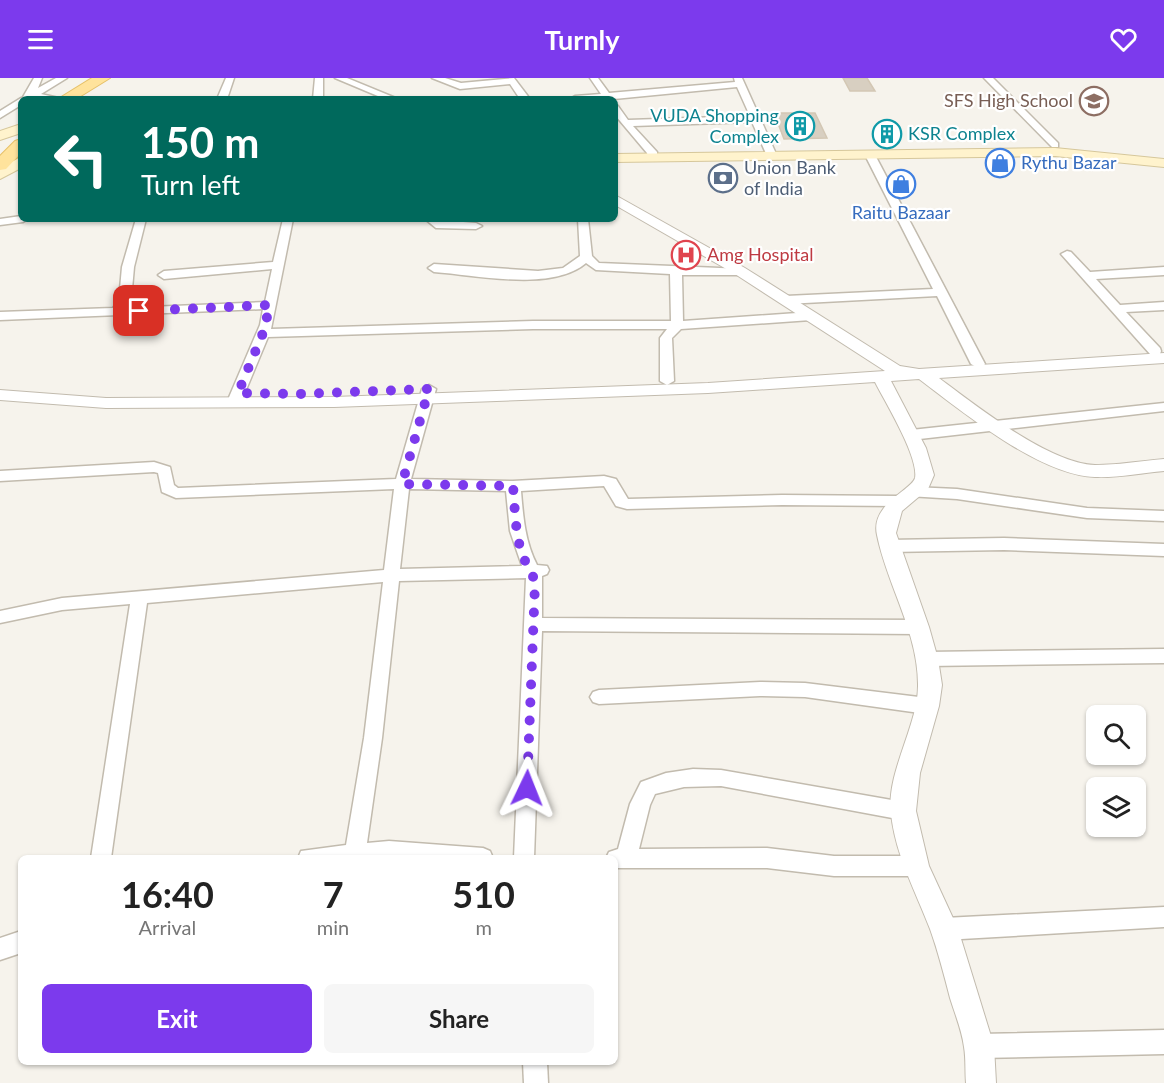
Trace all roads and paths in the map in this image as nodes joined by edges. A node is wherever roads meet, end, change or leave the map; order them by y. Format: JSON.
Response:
{"nodes":[{"id":1,"x":38,"y":78,"type":"edge"},
{"id":2,"x":63,"y":78,"type":"edge"},
{"id":3,"x":103,"y":78,"type":"edge"},
{"id":4,"x":122,"y":78,"type":"edge"},
{"id":5,"x":230,"y":78,"type":"edge"},
{"id":6,"x":319,"y":78,"type":"edge"},
{"id":7,"x":339,"y":78,"type":"edge"},
{"id":8,"x":436,"y":78,"type":"edge"},
{"id":9,"x":594,"y":78,"type":"edge"},
{"id":10,"x":988,"y":78,"type":"edge"},
{"id":11,"x":511,"y":79,"type":"edge"},
{"id":12,"x":740,"y":81,"type":"edge"},
{"id":13,"x":27,"y":96,"type":"edge"},
{"id":14,"x":30,"y":96,"type":"edge"},
{"id":15,"x":70,"y":96,"type":"edge"},
{"id":16,"x":92,"y":96,"type":"edge"},
{"id":17,"x":223,"y":96,"type":"edge"},
{"id":18,"x":318,"y":96,"type":"edge"},
{"id":19,"x":385,"y":96,"type":"edge"},
{"id":20,"x":523,"y":96,"type":"edge"},
{"id":21,"x":607,"y":96,"type":"edge"},
{"id":22,"x":618,"y":97,"type":"edge"},
{"id":23,"x":18,"y":103,"type":"edge"},
{"id":24,"x":618,"y":112,"type":"edge"},
{"id":25,"x":0,"y":115,"type":"edge"},
{"id":26,"x":756,"y":120,"type":"junction"},
{"id":27,"x":625,"y":123,"type":"junction"},
{"id":28,"x":0,"y":136,"type":"edge"},
{"id":29,"x":1055,"y":145,"type":"junction"},
{"id":30,"x":11,"y":152,"type":"edge"},
{"id":31,"x":618,"y":153,"type":"edge"},
{"id":32,"x":771,"y":154,"type":"junction"},
{"id":33,"x":870,"y":154,"type":"junction"},
{"id":34,"x":652,"y":155,"type":"junction"},
{"id":35,"x":1164,"y":156,"type":"edge"},
{"id":36,"x":618,"y":158,"type":"edge"},
{"id":37,"x":1164,"y":163,"type":"edge"},
{"id":38,"x":618,"y":202,"type":"edge"},
{"id":39,"x":18,"y":220,"type":"edge"},
{"id":40,"x":0,"y":222,"type":"edge"},
{"id":41,"x":140,"y":222,"type":"edge"},
{"id":42,"x":287,"y":222,"type":"edge"},
{"id":43,"x":433,"y":222,"type":"edge"},
{"id":44,"x":583,"y":222,"type":"edge"},
{"id":45,"x":476,"y":226,"type":"dead end"},
{"id":46,"x":1067,"y":254,"type":"dead end"},
{"id":47,"x":586,"y":257,"type":"junction"},
{"id":48,"x":279,"y":265,"type":"junction"},
{"id":49,"x":434,"y":268,"type":"dead end"},
{"id":50,"x":676,"y":271,"type":"junction"},
{"id":51,"x":740,"y":271,"type":"junction"},
{"id":52,"x":1164,"y":271,"type":"edge"},
{"id":53,"x":164,"y":275,"type":"dead end"},
{"id":54,"x":1086,"y":276,"type":"junction"},
{"id":55,"x":940,"y":292,"type":"junction"},
{"id":56,"x":786,"y":300,"type":"junction"},
{"id":57,"x":270,"y":305,"type":"junction"},
{"id":58,"x":1164,"y":306,"type":"edge"},
{"id":59,"x":1116,"y":309,"type":"junction"},
{"id":60,"x":117,"y":312,"type":"junction"},
{"id":61,"x":0,"y":315,"type":"edge"},
{"id":62,"x":811,"y":316,"type":"junction"},
{"id":63,"x":677,"y":325,"type":"junction"},
{"id":64,"x":263,"y":333,"type":"junction"},
{"id":65,"x":1161,"y":353,"type":"edge"},
{"id":66,"x":978,"y":364,"type":"junction"},
{"id":67,"x":888,"y":374,"type":"junction"},
{"id":68,"x":924,"y":375,"type":"junction"},
{"id":69,"x":667,"y":381,"type":"junction"},
{"id":70,"x":0,"y":384,"type":"edge"},
{"id":71,"x":428,"y":393,"type":"junction"},
{"id":72,"x":0,"y":395,"type":"edge"},
{"id":73,"x":236,"y":398,"type":"junction"},
{"id":74,"x":1164,"y":407,"type":"edge"},
{"id":75,"x":991,"y":425,"type":"junction"},
{"id":76,"x":911,"y":435,"type":"junction"},
{"id":77,"x":1164,"y":465,"type":"edge"},
{"id":78,"x":0,"y":476,"type":"edge"},
{"id":79,"x":402,"y":484,"type":"junction"},
{"id":80,"x":513,"y":486,"type":"junction"},
{"id":81,"x":912,"y":489,"type":"junction"},
{"id":82,"x":957,"y":494,"type":"junction"},
{"id":83,"x":1164,"y":516,"type":"edge"},
{"id":84,"x":889,"y":546,"type":"junction"},
{"id":85,"x":1164,"y":550,"type":"edge"},
{"id":86,"x":538,"y":571,"type":"junction"},
{"id":87,"x":393,"y":575,"type":"junction"},
{"id":88,"x":139,"y":599,"type":"junction"},
{"id":89,"x":0,"y":617,"type":"edge"},
{"id":90,"x":533,"y":624,"type":"junction"},
{"id":91,"x":918,"y":627,"type":"junction"},
{"id":92,"x":1164,"y":656,"type":"edge"},
{"id":93,"x":927,"y":659,"type":"junction"},
{"id":94,"x":598,"y":697,"type":"dead end"},
{"id":95,"x":927,"y":706,"type":"junction"},
{"id":96,"x":903,"y":811,"type":"junction"},
{"id":97,"x":355,"y":852,"type":"junction"},
{"id":98,"x":101,"y":855,"type":"edge"},
{"id":99,"x":332,"y":855,"type":"edge"},
{"id":100,"x":448,"y":855,"type":"edge"},
{"id":101,"x":524,"y":855,"type":"edge"},
{"id":102,"x":620,"y":859,"type":"edge"},
{"id":103,"x":916,"y":866,"type":"junction"},
{"id":104,"x":1164,"y":916,"type":"edge"},
{"id":105,"x":944,"y":929,"type":"junction"},
{"id":106,"x":18,"y":943,"type":"edge"},
{"id":107,"x":0,"y":949,"type":"edge"},
{"id":108,"x":1164,"y":1042,"type":"edge"},
{"id":109,"x":979,"y":1046,"type":"junction"},
{"id":110,"x":535,"y":1065,"type":"edge"},
{"id":111,"x":536,"y":1083,"type":"edge"},
{"id":112,"x":981,"y":1083,"type":"edge"}],
"edges":[{"from":1,"to":13,"type":"street"},
{"from":2,"to":14,"type":"street"},
{"from":3,"to":15,"type":"main road"},
{"from":4,"to":16,"type":"main road"},
{"from":5,"to":17,"type":"street"},
{"from":6,"to":18,"type":"street"},
{"from":7,"to":19,"type":"street"},
{"from":8,"to":11,"type":"street"},
{"from":9,"to":21,"type":"street"},
{"from":10,"to":29,"type":"street"},
{"from":11,"to":20,"type":"street"},
{"from":12,"to":22,"type":"street"},
{"from":12,"to":26,"type":"street"},
{"from":23,"to":25,"type":"street"},
{"from":24,"to":27,"type":"street"},
{"from":26,"to":27,"type":"street"},
{"from":26,"to":32,"type":"street"},
{"from":27,"to":34,"type":"street"},
{"from":28,"to":30,"type":"main road"},
{"from":29,"to":32,"type":"main road"},
{"from":29,"to":35,"type":"main road"},
{"from":31,"to":34,"type":"main road"},
{"from":32,"to":33,"type":"main road"},
{"from":32,"to":34,"type":"main road"},
{"from":33,"to":37,"type":"main road"},
{"from":33,"to":55,"type":"street"},
{"from":34,"to":36,"type":"main road"},
{"from":38,"to":51,"type":"street"},
{"from":39,"to":40,"type":"street"},
{"from":41,"to":60,"type":"street"},
{"from":42,"to":48,"type":"street"},
{"from":43,"to":45,"type":"street"},
{"from":44,"to":47,"type":"street"},
{"from":46,"to":54,"type":"street"},
{"from":47,"to":49,"type":"street"},
{"from":47,"to":50,"type":"street"},
{"from":48,"to":53,"type":"street"},
{"from":48,"to":57,"type":"street"},
{"from":50,"to":51,"type":"street"},
{"from":50,"to":63,"type":"street"},
{"from":51,"to":56,"type":"street"},
{"from":52,"to":54,"type":"street"},
{"from":54,"to":59,"type":"street"},
{"from":55,"to":56,"type":"street"},
{"from":55,"to":66,"type":"street"},
{"from":56,"to":62,"type":"street"},
{"from":57,"to":60,"type":"street"},
{"from":57,"to":64,"type":"street"},
{"from":58,"to":59,"type":"street"},
{"from":59,"to":65,"type":"street"},
{"from":60,"to":61,"type":"street"},
{"from":62,"to":63,"type":"street"},
{"from":62,"to":67,"type":"street"},
{"from":63,"to":64,"type":"street"},
{"from":63,"to":69,"type":"street"},
{"from":64,"to":73,"type":"street"},
{"from":65,"to":66,"type":"street"},
{"from":65,"to":68,"type":"street"},
{"from":66,"to":67,"type":"street"},
{"from":67,"to":68,"type":"street"},
{"from":67,"to":69,"type":"street"},
{"from":67,"to":71,"type":"street"},
{"from":67,"to":76,"type":"street"},
{"from":68,"to":75,"type":"street"},
{"from":69,"to":71,"type":"street"},
{"from":70,"to":73,"type":"street"},
{"from":71,"to":73,"type":"street"},
{"from":71,"to":79,"type":"street"},
{"from":72,"to":73,"type":"street"},
{"from":74,"to":75,"type":"street"},
{"from":75,"to":76,"type":"street"},
{"from":75,"to":77,"type":"street"},
{"from":76,"to":81,"type":"street"},
{"from":78,"to":79,"type":"street"},
{"from":79,"to":80,"type":"street"},
{"from":79,"to":87,"type":"street"},
{"from":80,"to":81,"type":"street"},
{"from":80,"to":86,"type":"street"},
{"from":81,"to":82,"type":"street"},
{"from":81,"to":82,"type":"street"},
{"from":81,"to":84,"type":"street"},
{"from":82,"to":83,"type":"street"},
{"from":84,"to":85,"type":"street"},
{"from":84,"to":91,"type":"street"},
{"from":86,"to":87,"type":"street"},
{"from":86,"to":90,"type":"street"},
{"from":87,"to":88,"type":"street"},
{"from":87,"to":97,"type":"street"},
{"from":88,"to":89,"type":"street"},
{"from":88,"to":98,"type":"street"},
{"from":90,"to":91,"type":"street"},
{"from":90,"to":101,"type":"street"},
{"from":91,"to":93,"type":"street"},
{"from":92,"to":93,"type":"street"},
{"from":93,"to":95,"type":"street"},
{"from":94,"to":95,"type":"street"},
{"from":95,"to":96,"type":"street"},
{"from":96,"to":102,"type":"street"},
{"from":96,"to":103,"type":"street"},
{"from":97,"to":99,"type":"street"},
{"from":97,"to":100,"type":"street"},
{"from":102,"to":103,"type":"street"},
{"from":103,"to":105,"type":"street"},
{"from":104,"to":105,"type":"street"},
{"from":105,"to":109,"type":"street"},
{"from":106,"to":107,"type":"street"},
{"from":108,"to":109,"type":"street"},
{"from":109,"to":112,"type":"street"},
{"from":110,"to":111,"type":"street"}]}
